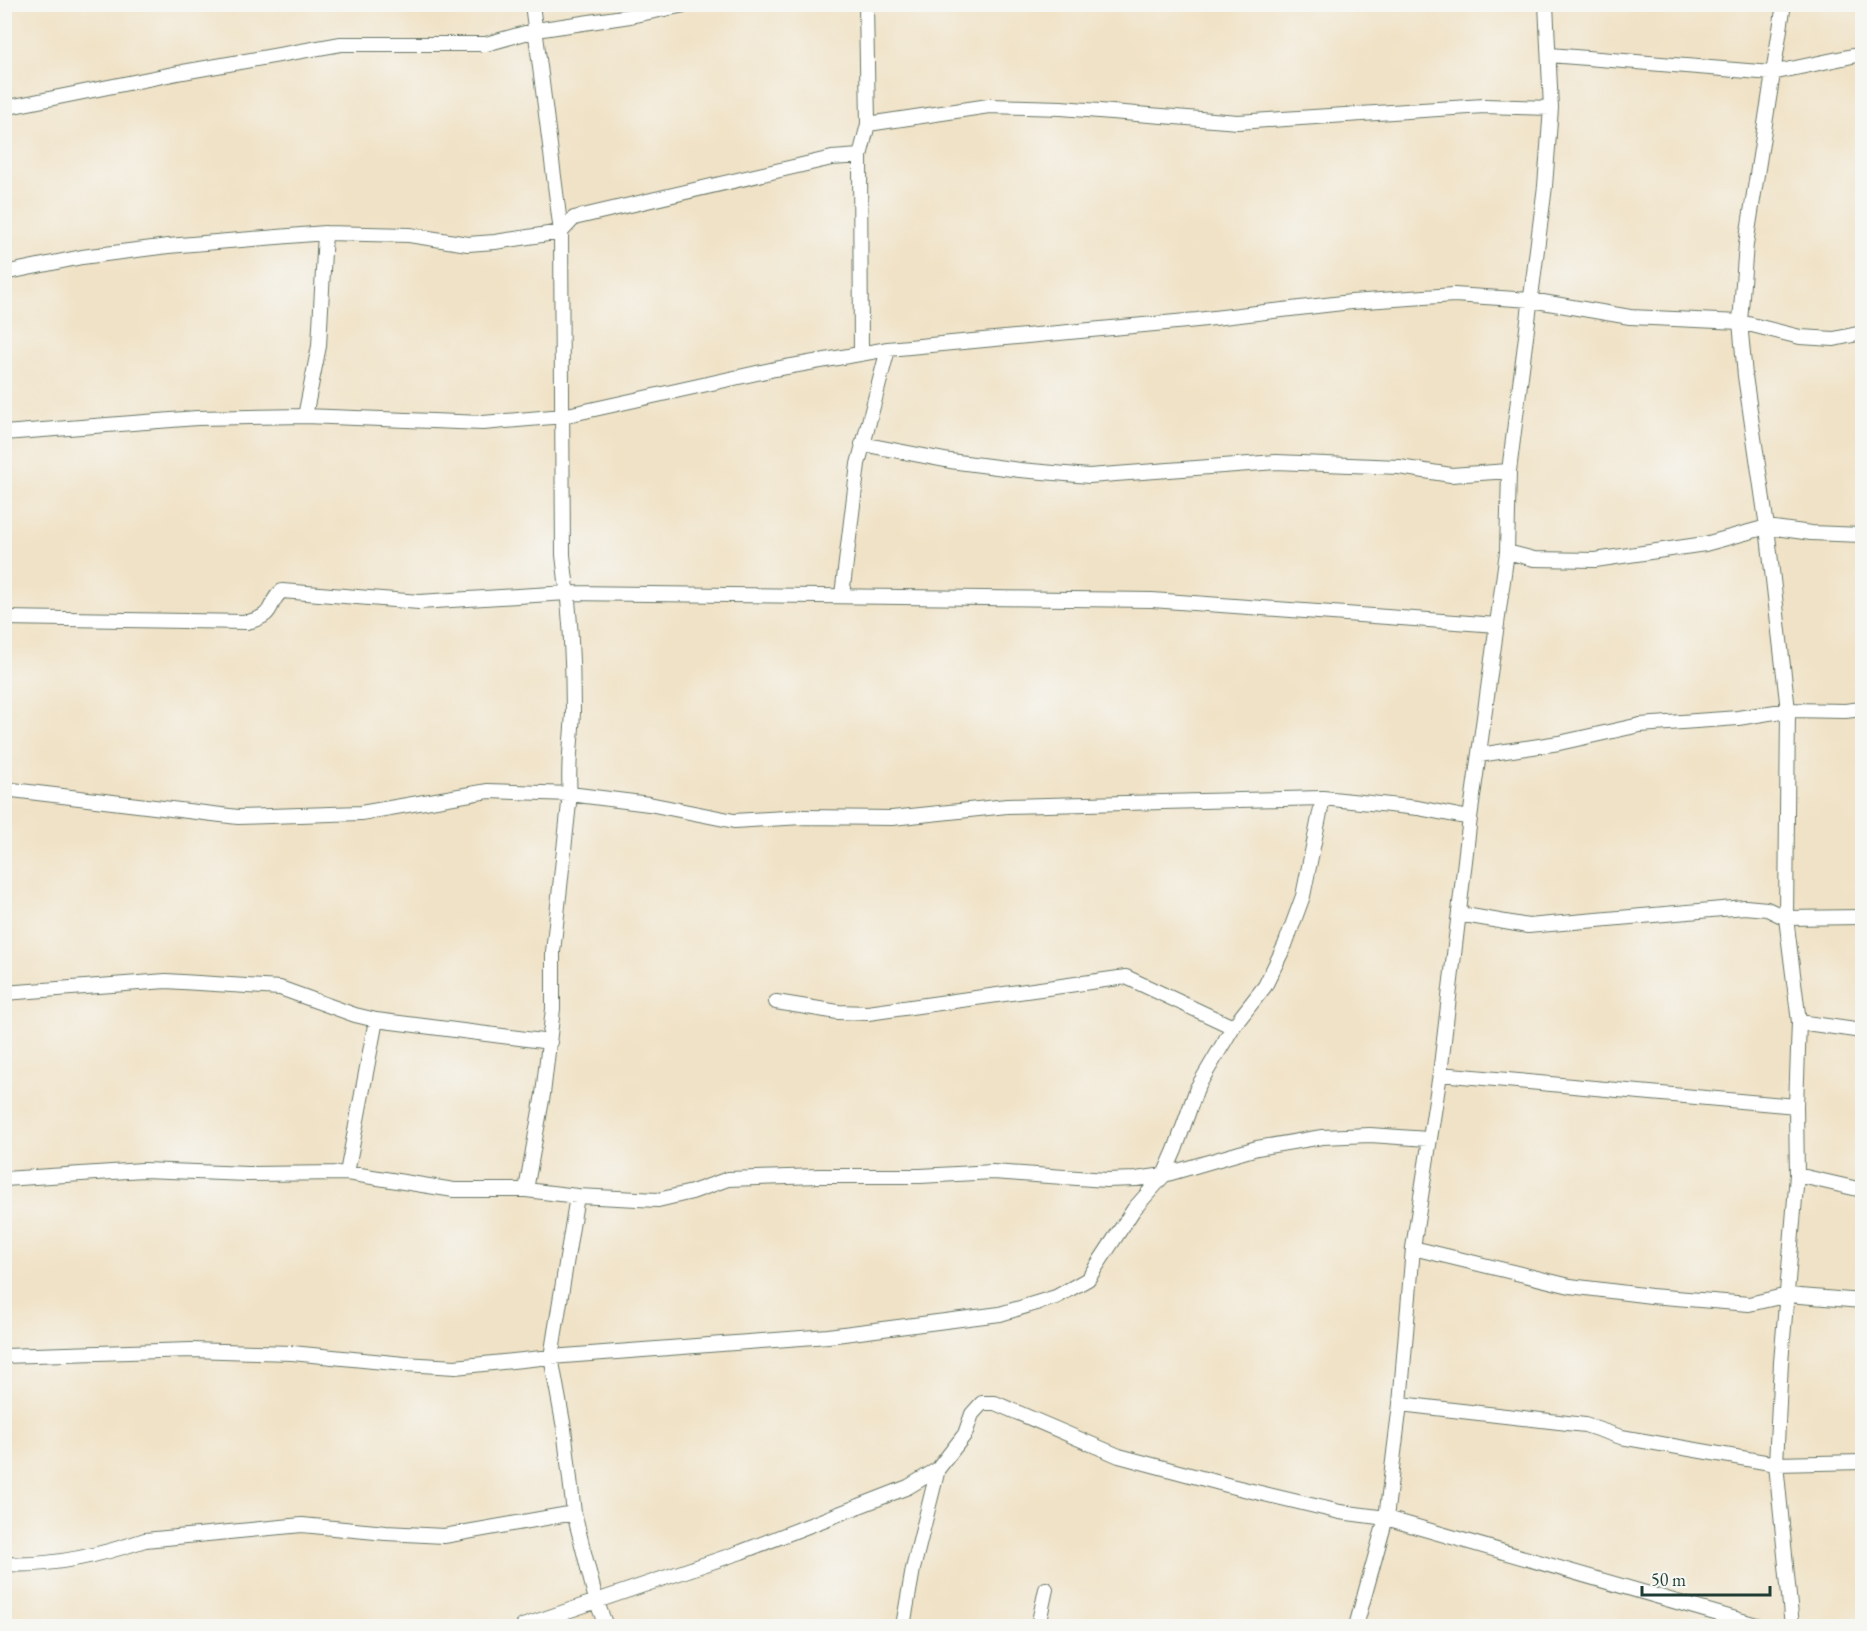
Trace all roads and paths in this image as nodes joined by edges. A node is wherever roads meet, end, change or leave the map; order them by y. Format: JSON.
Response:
{"nodes":[{"id":1,"x":532,"y":4,"type":"edge"},
{"id":2,"x":690,"y":4,"type":"edge"},
{"id":3,"x":866,"y":4,"type":"edge"},
{"id":4,"x":1546,"y":4,"type":"edge"},
{"id":5,"x":1784,"y":4,"type":"edge"},
{"id":6,"x":536,"y":30,"type":"junction"},
{"id":7,"x":1863,"y":54,"type":"edge"},
{"id":8,"x":1550,"y":55,"type":"junction"},
{"id":9,"x":1772,"y":74,"type":"junction"},
{"id":10,"x":4,"y":108,"type":"edge"},
{"id":11,"x":1551,"y":108,"type":"junction"},
{"id":12,"x":868,"y":124,"type":"junction"},
{"id":13,"x":860,"y":156,"type":"junction"},
{"id":14,"x":561,"y":232,"type":"junction"},
{"id":15,"x":324,"y":233,"type":"junction"},
{"id":16,"x":4,"y":273,"type":"edge"},
{"id":17,"x":1531,"y":300,"type":"junction"},
{"id":18,"x":1740,"y":322,"type":"junction"},
{"id":19,"x":1863,"y":333,"type":"edge"},
{"id":20,"x":888,"y":349,"type":"junction"},
{"id":21,"x":861,"y":354,"type":"junction"},
{"id":22,"x":305,"y":416,"type":"junction"},
{"id":23,"x":563,"y":416,"type":"junction"},
{"id":24,"x":4,"y":433,"type":"edge"},
{"id":25,"x":862,"y":444,"type":"junction"},
{"id":26,"x":1509,"y":471,"type":"junction"},
{"id":27,"x":1767,"y":527,"type":"junction"},
{"id":28,"x":1863,"y":535,"type":"edge"},
{"id":29,"x":1507,"y":552,"type":"junction"},
{"id":30,"x":568,"y":592,"type":"junction"},
{"id":31,"x":842,"y":595,"type":"junction"},
{"id":32,"x":4,"y":618,"type":"edge"},
{"id":33,"x":1497,"y":625,"type":"junction"},
{"id":34,"x":1863,"y":709,"type":"edge"},
{"id":35,"x":1788,"y":710,"type":"junction"},
{"id":36,"x":1479,"y":755,"type":"junction"},
{"id":37,"x":4,"y":789,"type":"edge"},
{"id":38,"x":570,"y":794,"type":"junction"},
{"id":39,"x":1323,"y":798,"type":"junction"},
{"id":40,"x":1470,"y":818,"type":"junction"},
{"id":41,"x":1459,"y":914,"type":"junction"},
{"id":42,"x":1863,"y":916,"type":"edge"},
{"id":43,"x":1786,"y":918,"type":"junction"},
{"id":44,"x":4,"y":993,"type":"edge"},
{"id":45,"x":776,"y":1002,"type":"dead end"},
{"id":46,"x":376,"y":1020,"type":"junction"},
{"id":47,"x":1799,"y":1022,"type":"junction"},
{"id":48,"x":1233,"y":1027,"type":"junction"},
{"id":49,"x":1863,"y":1031,"type":"edge"},
{"id":50,"x":550,"y":1042,"type":"junction"},
{"id":51,"x":1440,"y":1074,"type":"junction"},
{"id":52,"x":1796,"y":1106,"type":"junction"},
{"id":53,"x":1428,"y":1139,"type":"junction"},
{"id":54,"x":347,"y":1173,"type":"junction"},
{"id":55,"x":1797,"y":1174,"type":"junction"},
{"id":56,"x":1164,"y":1175,"type":"junction"},
{"id":57,"x":4,"y":1179,"type":"edge"},
{"id":58,"x":526,"y":1190,"type":"junction"},
{"id":59,"x":1863,"y":1190,"type":"edge"},
{"id":60,"x":577,"y":1196,"type":"junction"},
{"id":61,"x":1413,"y":1248,"type":"junction"},
{"id":62,"x":1788,"y":1295,"type":"junction"},
{"id":63,"x":1863,"y":1301,"type":"edge"},
{"id":64,"x":4,"y":1356,"type":"edge"},
{"id":65,"x":551,"y":1356,"type":"junction"},
{"id":66,"x":1400,"y":1404,"type":"junction"},
{"id":67,"x":1863,"y":1462,"type":"edge"},
{"id":68,"x":1776,"y":1464,"type":"junction"},
{"id":69,"x":938,"y":1469,"type":"junction"},
{"id":70,"x":574,"y":1513,"type":"junction"},
{"id":71,"x":1386,"y":1518,"type":"junction"},
{"id":72,"x":4,"y":1564,"type":"edge"},
{"id":73,"x":1047,"y":1589,"type":"dead end"},
{"id":74,"x":596,"y":1600,"type":"junction"},
{"id":75,"x":523,"y":1626,"type":"edge"},
{"id":76,"x":606,"y":1626,"type":"edge"},
{"id":77,"x":903,"y":1626,"type":"edge"},
{"id":78,"x":1038,"y":1626,"type":"edge"},
{"id":79,"x":1356,"y":1626,"type":"edge"},
{"id":80,"x":1760,"y":1626,"type":"edge"},
{"id":81,"x":1792,"y":1626,"type":"edge"}],
"edges":[{"from":1,"to":6,"type":"street"},
{"from":2,"to":6,"type":"street"},
{"from":3,"to":12,"type":"street"},
{"from":4,"to":8,"type":"street"},
{"from":5,"to":9,"type":"street"},
{"from":6,"to":10,"type":"street"},
{"from":6,"to":14,"type":"street"},
{"from":7,"to":9,"type":"street"},
{"from":8,"to":9,"type":"street"},
{"from":8,"to":11,"type":"street"},
{"from":9,"to":18,"type":"street"},
{"from":11,"to":12,"type":"street"},
{"from":11,"to":17,"type":"street"},
{"from":12,"to":13,"type":"street"},
{"from":13,"to":14,"type":"street"},
{"from":13,"to":21,"type":"street"},
{"from":14,"to":15,"type":"street"},
{"from":14,"to":23,"type":"street"},
{"from":15,"to":16,"type":"street"},
{"from":15,"to":22,"type":"street"},
{"from":17,"to":18,"type":"street"},
{"from":17,"to":20,"type":"street"},
{"from":17,"to":26,"type":"street"},
{"from":18,"to":19,"type":"street"},
{"from":18,"to":27,"type":"street"},
{"from":20,"to":21,"type":"street"},
{"from":20,"to":25,"type":"street"},
{"from":21,"to":23,"type":"street"},
{"from":22,"to":23,"type":"street"},
{"from":22,"to":24,"type":"street"},
{"from":23,"to":30,"type":"street"},
{"from":25,"to":26,"type":"street"},
{"from":25,"to":31,"type":"street"},
{"from":26,"to":29,"type":"street"},
{"from":27,"to":28,"type":"street"},
{"from":27,"to":29,"type":"street"},
{"from":27,"to":35,"type":"street"},
{"from":29,"to":33,"type":"street"},
{"from":30,"to":31,"type":"street"},
{"from":30,"to":32,"type":"street"},
{"from":30,"to":38,"type":"street"},
{"from":31,"to":33,"type":"street"},
{"from":33,"to":36,"type":"street"},
{"from":34,"to":35,"type":"street"},
{"from":35,"to":36,"type":"street"},
{"from":35,"to":43,"type":"street"},
{"from":36,"to":40,"type":"street"},
{"from":37,"to":38,"type":"street"},
{"from":38,"to":39,"type":"street"},
{"from":38,"to":50,"type":"street"},
{"from":39,"to":40,"type":"street"},
{"from":39,"to":48,"type":"street"},
{"from":40,"to":41,"type":"street"},
{"from":41,"to":43,"type":"street"},
{"from":41,"to":51,"type":"street"},
{"from":42,"to":43,"type":"street"},
{"from":43,"to":47,"type":"street"},
{"from":44,"to":46,"type":"street"},
{"from":45,"to":48,"type":"street"},
{"from":46,"to":50,"type":"street"},
{"from":46,"to":54,"type":"street"},
{"from":47,"to":49,"type":"street"},
{"from":47,"to":52,"type":"street"},
{"from":48,"to":56,"type":"street"},
{"from":50,"to":58,"type":"street"},
{"from":51,"to":52,"type":"street"},
{"from":51,"to":53,"type":"street"},
{"from":52,"to":55,"type":"street"},
{"from":53,"to":56,"type":"street"},
{"from":53,"to":61,"type":"street"},
{"from":54,"to":57,"type":"street"},
{"from":54,"to":58,"type":"street"},
{"from":55,"to":59,"type":"street"},
{"from":55,"to":62,"type":"street"},
{"from":56,"to":60,"type":"street"},
{"from":56,"to":65,"type":"street"},
{"from":58,"to":60,"type":"street"},
{"from":60,"to":65,"type":"street"},
{"from":61,"to":62,"type":"street"},
{"from":61,"to":66,"type":"street"},
{"from":62,"to":63,"type":"street"},
{"from":62,"to":68,"type":"street"},
{"from":64,"to":65,"type":"street"},
{"from":65,"to":70,"type":"street"},
{"from":66,"to":68,"type":"street"},
{"from":66,"to":71,"type":"street"},
{"from":67,"to":68,"type":"street"},
{"from":68,"to":81,"type":"street"},
{"from":69,"to":71,"type":"street"},
{"from":69,"to":74,"type":"street"},
{"from":69,"to":77,"type":"street"},
{"from":70,"to":72,"type":"street"},
{"from":70,"to":74,"type":"street"},
{"from":71,"to":79,"type":"street"},
{"from":71,"to":80,"type":"street"},
{"from":73,"to":78,"type":"street"},
{"from":74,"to":75,"type":"street"},
{"from":74,"to":76,"type":"street"}]}
